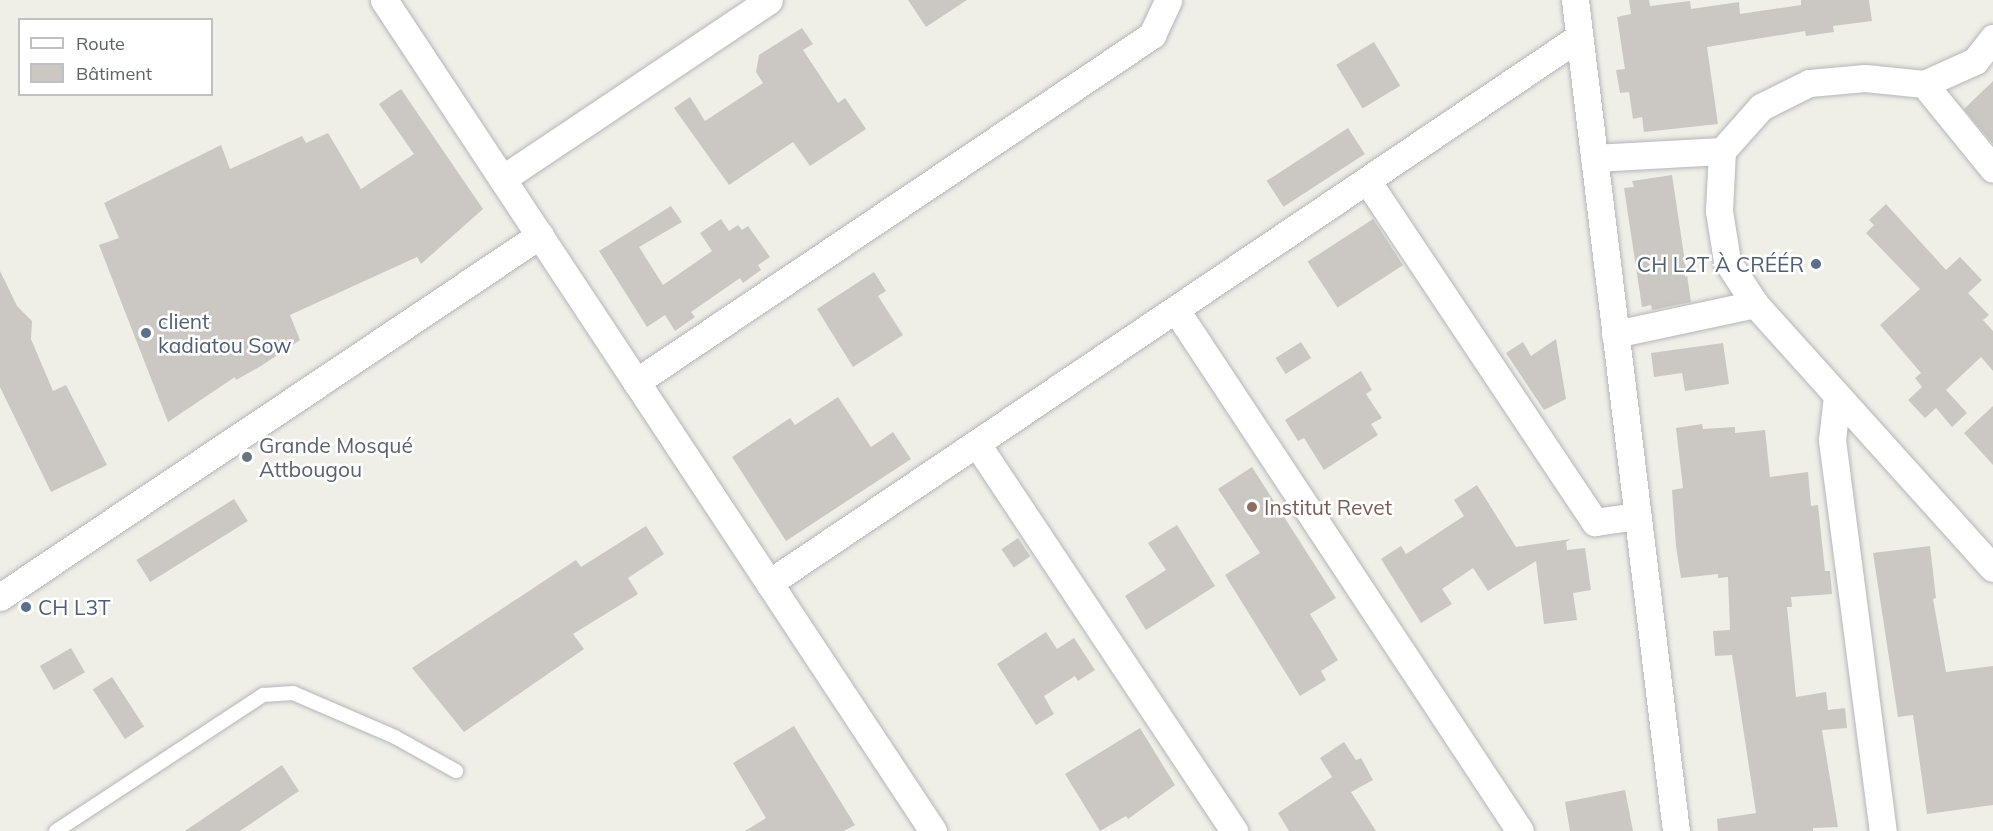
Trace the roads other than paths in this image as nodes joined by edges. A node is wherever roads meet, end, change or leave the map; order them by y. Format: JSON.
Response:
{"nodes":[{"id":1,"x":384,"y":0,"type":"edge"},
{"id":2,"x":769,"y":0,"type":"edge"},
{"id":3,"x":1168,"y":0,"type":"edge"},
{"id":4,"x":1575,"y":0,"type":"edge"},
{"id":5,"x":1579,"y":38,"type":"junction"},
{"id":6,"x":1993,"y":38,"type":"edge"},
{"id":7,"x":1924,"y":84,"type":"junction"},
{"id":8,"x":1722,"y":151,"type":"junction"},
{"id":9,"x":1594,"y":158,"type":"junction"},
{"id":10,"x":1993,"y":169,"type":"edge"},
{"id":11,"x":502,"y":179,"type":"junction"},
{"id":12,"x":1368,"y":182,"type":"junction"},
{"id":13,"x":540,"y":235,"type":"junction"},
{"id":14,"x":1755,"y":304,"type":"junction"},
{"id":15,"x":1176,"y":310,"type":"junction"},
{"id":16,"x":1615,"y":334,"type":"junction"},
{"id":17,"x":636,"y":382,"type":"junction"},
{"id":18,"x":1837,"y":396,"type":"junction"},
{"id":19,"x":977,"y":444,"type":"junction"},
{"id":20,"x":1637,"y":516,"type":"junction"},
{"id":21,"x":1993,"y":568,"type":"edge"},
{"id":22,"x":769,"y":583,"type":"junction"},
{"id":23,"x":0,"y":597,"type":"edge"},
{"id":24,"x":456,"y":771,"type":"dead end"},
{"id":25,"x":56,"y":831,"type":"edge"},
{"id":26,"x":933,"y":831,"type":"edge"},
{"id":27,"x":1234,"y":831,"type":"edge"},
{"id":28,"x":1520,"y":831,"type":"edge"},
{"id":29,"x":1676,"y":831,"type":"edge"},
{"id":30,"x":1882,"y":831,"type":"edge"}],
"edges":[{"from":1,"to":11,"type":"street"},
{"from":2,"to":11,"type":"street"},
{"from":3,"to":17,"type":"street"},
{"from":4,"to":5,"type":"street"},
{"from":5,"to":9,"type":"street"},
{"from":5,"to":12,"type":"street"},
{"from":6,"to":7,"type":"street"},
{"from":7,"to":8,"type":"street"},
{"from":7,"to":10,"type":"street"},
{"from":8,"to":9,"type":"street"},
{"from":8,"to":14,"type":"street"},
{"from":9,"to":16,"type":"street"},
{"from":11,"to":13,"type":"street"},
{"from":12,"to":15,"type":"street"},
{"from":12,"to":20,"type":"street"},
{"from":13,"to":17,"type":"street"},
{"from":13,"to":23,"type":"street"},
{"from":14,"to":16,"type":"street"},
{"from":14,"to":18,"type":"street"},
{"from":15,"to":19,"type":"street"},
{"from":15,"to":28,"type":"street"},
{"from":16,"to":20,"type":"street"},
{"from":17,"to":22,"type":"street"},
{"from":18,"to":21,"type":"street"},
{"from":18,"to":30,"type":"street"},
{"from":19,"to":22,"type":"street"},
{"from":19,"to":27,"type":"street"},
{"from":20,"to":29,"type":"street"},
{"from":22,"to":26,"type":"street"},
{"from":24,"to":25,"type":"lane"}]}
